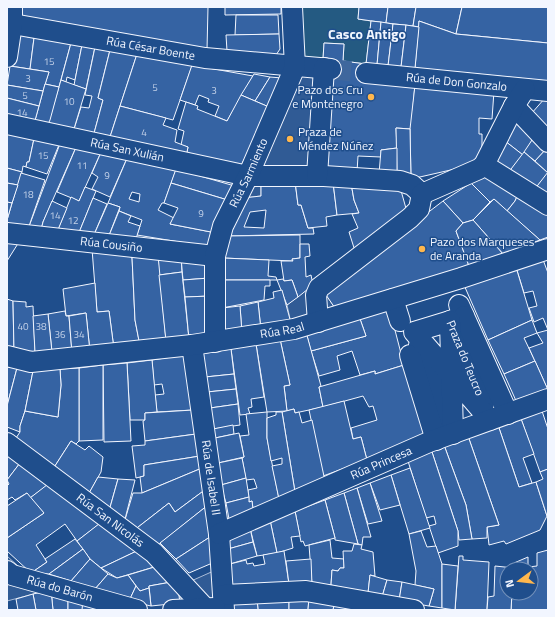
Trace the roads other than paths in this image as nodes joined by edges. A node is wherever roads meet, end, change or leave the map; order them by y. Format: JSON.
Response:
{"nodes":[{"id":1,"x":292,"y":7,"type":"edge"},
{"id":2,"x":10,"y":18,"type":"edge"},
{"id":3,"x":7,"y":57,"type":"edge"},
{"id":4,"x":295,"y":67,"type":"junction"},
{"id":5,"x":366,"y":73,"type":"tunnel mouth"},
{"id":6,"x":525,"y":89,"type":"junction"},
{"id":7,"x":548,"y":91,"type":"edge"},
{"id":8,"x":514,"y":106,"type":"junction"},
{"id":9,"x":7,"y":124,"type":"edge"},
{"id":10,"x":548,"y":142,"type":"edge"},
{"id":11,"x":487,"y":164,"type":"junction"},
{"id":12,"x":248,"y":176,"type":"junction"},
{"id":13,"x":317,"y":176,"type":"junction"},
{"id":14,"x":422,"y":194,"type":"junction"},
{"id":15,"x":548,"y":205,"type":"edge"},
{"id":16,"x":7,"y":233,"type":"edge"},
{"id":17,"x":548,"y":249,"type":"edge"},
{"id":18,"x":215,"y":256,"type":"junction"},
{"id":19,"x":393,"y":299,"type":"junction"},
{"id":20,"x":455,"y":305,"type":"junction"},
{"id":21,"x":318,"y":322,"type":"junction"},
{"id":22,"x":405,"y":329,"type":"junction"},
{"id":23,"x":215,"y":342,"type":"junction"},
{"id":24,"x":192,"y":345,"type":"junction"},
{"id":25,"x":7,"y":356,"type":"edge"},
{"id":26,"x":451,"y":374,"type":"junction"},
{"id":27,"x":547,"y":402,"type":"edge"},
{"id":28,"x":499,"y":417,"type":"junction"},
{"id":29,"x":444,"y":437,"type":"junction"},
{"id":30,"x":7,"y":443,"type":"edge"},
{"id":31,"x":219,"y":534,"type":"junction"},
{"id":32,"x":7,"y":571,"type":"edge"},
{"id":33,"x":219,"y":605,"type":"edge"},
{"id":34,"x":137,"y":610,"type":"edge"},
{"id":35,"x":173,"y":610,"type":"edge"},
{"id":36,"x":414,"y":610,"type":"edge"}],
"edges":[{"from":1,"to":4,"type":"street","name":"Rúa Sarmiento"},
{"from":2,"to":3,"type":"street"},
{"from":2,"to":4,"type":"street","name":"Rúa César Boente"},
{"from":4,"to":12,"type":"street","name":"Rúa Sarmiento"},
{"from":4,"to":13,"type":"street"},
{"from":5,"to":6,"type":"street","name":"Rúa de Don Gonzalo"},
{"from":6,"to":7,"type":"street","name":"Rúa de Don Gonzalo"},
{"from":6,"to":8,"type":"street"},
{"from":8,"to":10,"type":"street"},
{"from":8,"to":11,"type":"street"},
{"from":9,"to":12,"type":"street","name":"Rúa San Xulián"},
{"from":11,"to":14,"type":"street"},
{"from":11,"to":15,"type":"street"},
{"from":12,"to":13,"type":"street","name":"Rúa San Xulián"},
{"from":12,"to":18,"type":"street","name":"Rúa Sarmiento"},
{"from":13,"to":14,"type":"street","name":"Rúa San Xulián"},
{"from":14,"to":21,"type":"street"},
{"from":16,"to":18,"type":"street","name":"Rúa Cousiño"},
{"from":17,"to":20,"type":"street","name":"Rúa Real"},
{"from":18,"to":23,"type":"street","name":"Rúa Sarmiento"},
{"from":19,"to":20,"type":"street","name":"Rúa Real"},
{"from":19,"to":21,"type":"street","name":"Rúa Real"},
{"from":19,"to":22,"type":"street"},
{"from":20,"to":22,"type":"street"},
{"from":20,"to":26,"type":"street"},
{"from":20,"to":28,"type":"street","name":"Praza do Teucro"},
{"from":21,"to":23,"type":"street","name":"Rúa Real"},
{"from":22,"to":26,"type":"street"},
{"from":22,"to":29,"type":"street"},
{"from":23,"to":24,"type":"street","name":"Rúa Real"},
{"from":24,"to":25,"type":"street","name":"Rúa Real"},
{"from":24,"to":31,"type":"street","name":"Rúa de Isabel II"},
{"from":26,"to":28,"type":"street"},
{"from":26,"to":29,"type":"street"},
{"from":27,"to":28,"type":"street","name":"Rúa Princesa"},
{"from":28,"to":29,"type":"street","name":"Rúa Princesa"},
{"from":29,"to":31,"type":"street","name":"Rúa Princesa"},
{"from":30,"to":33,"type":"street","name":"Rúa San Nicolás"},
{"from":31,"to":33,"type":"street","name":"Rúa de Isabel II"},
{"from":32,"to":34,"type":"street","name":"Rúa do Barón"},
{"from":33,"to":35,"type":"street"},
{"from":33,"to":36,"type":"street"}]}
